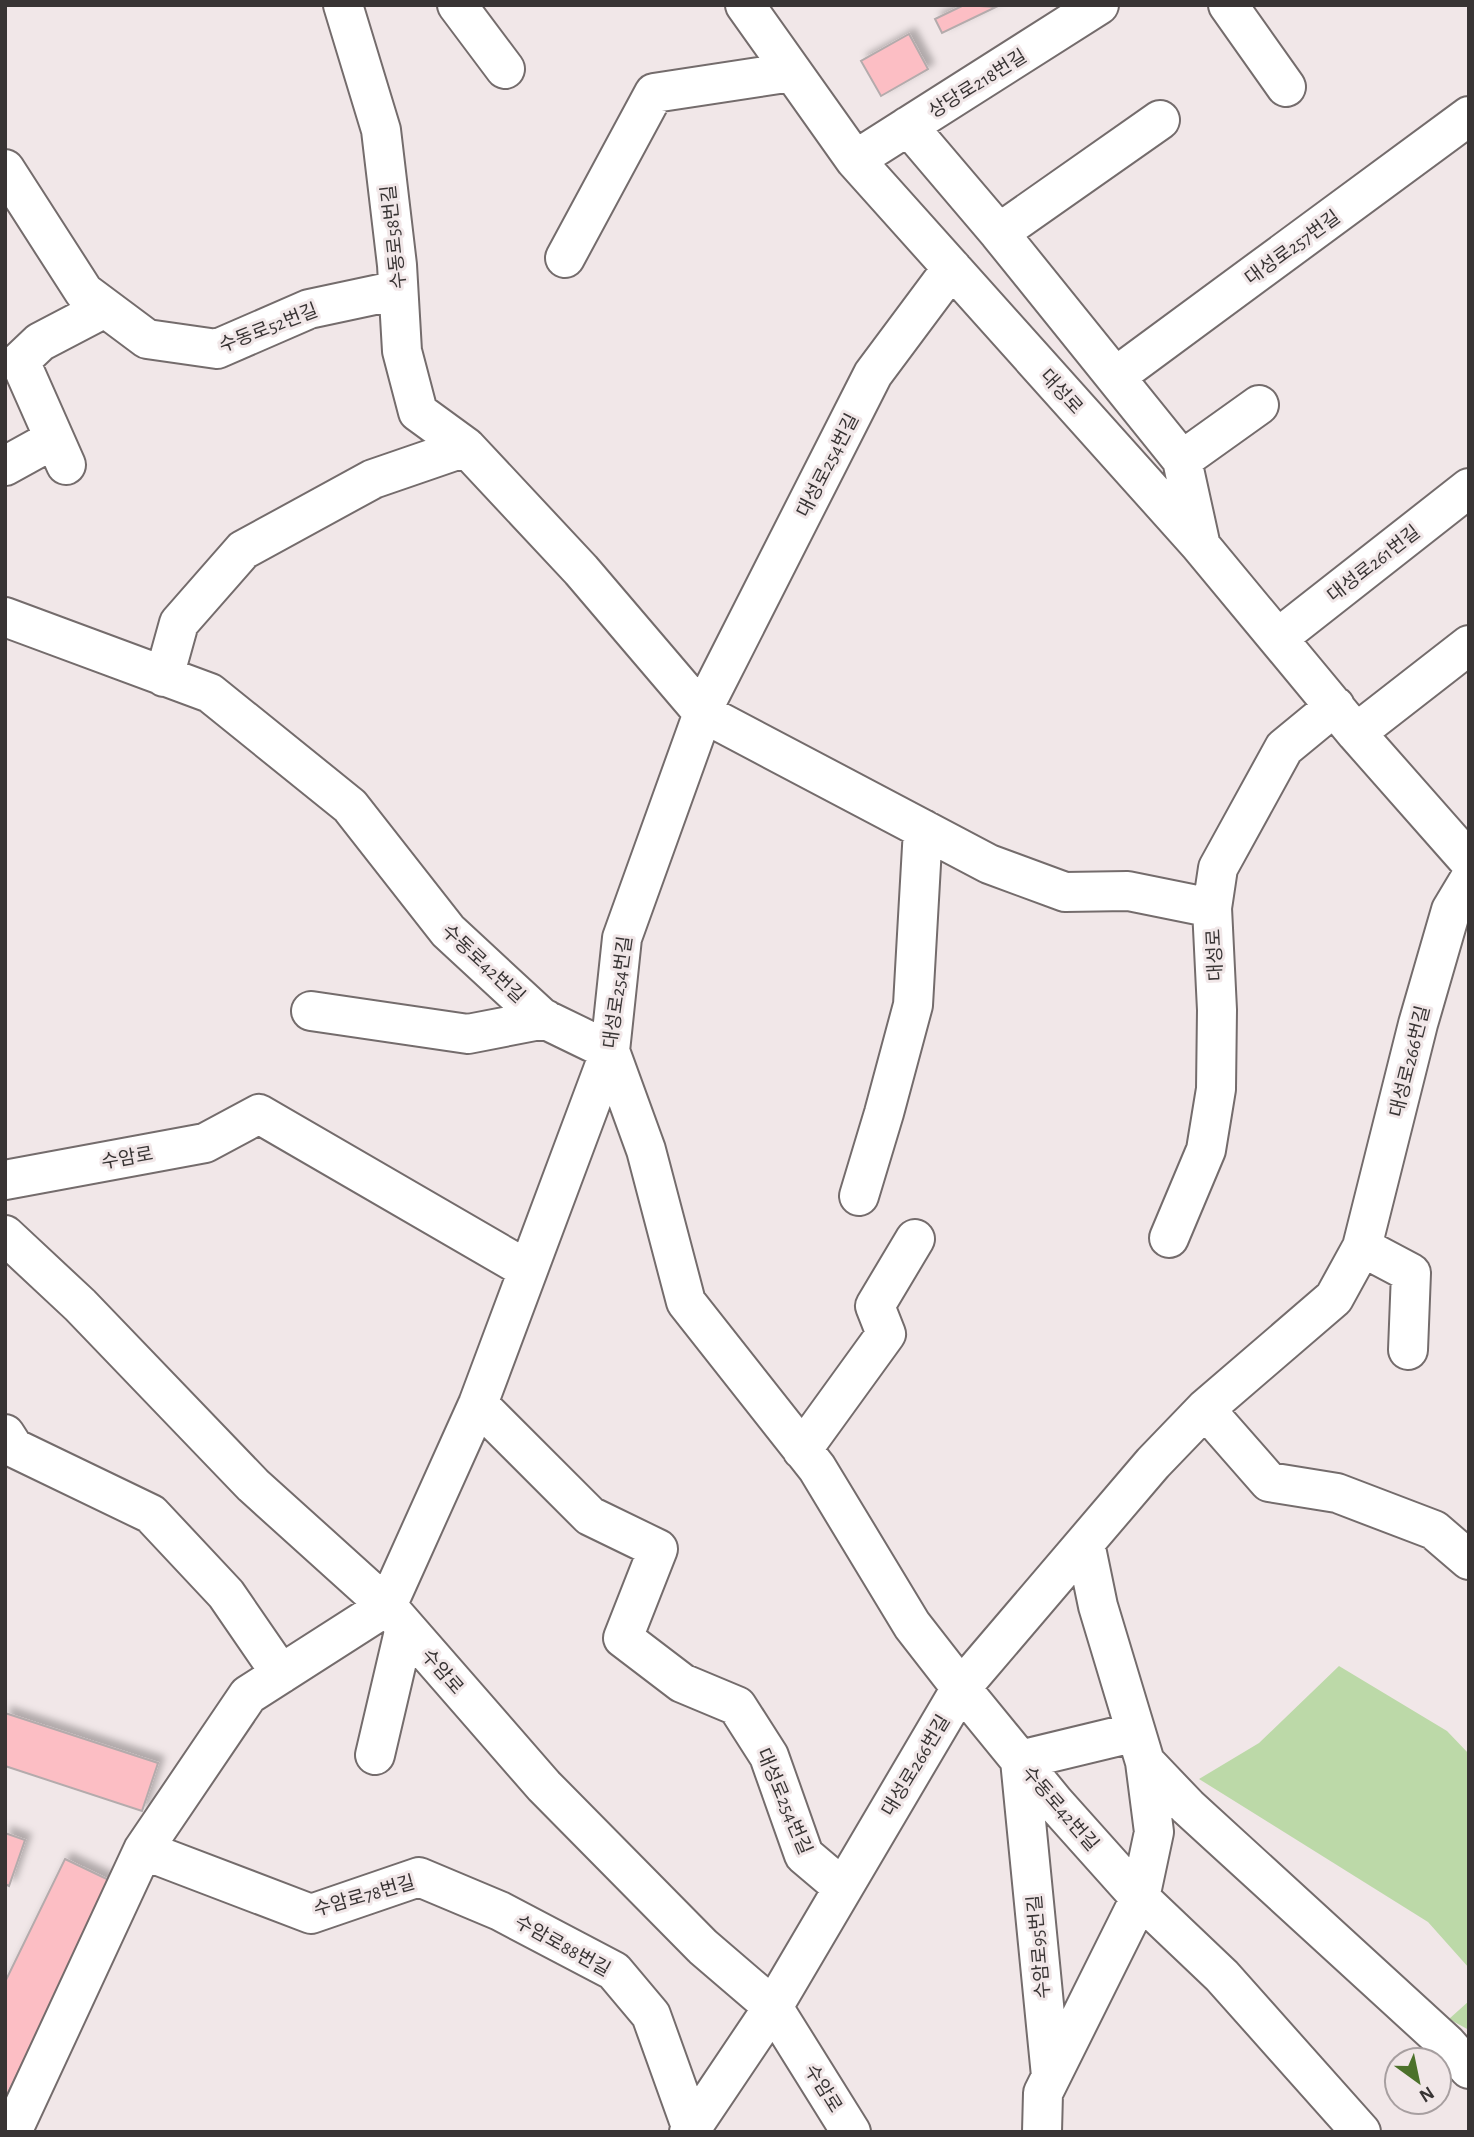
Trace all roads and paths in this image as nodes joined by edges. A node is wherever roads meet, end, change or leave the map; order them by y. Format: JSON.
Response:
{"nodes":[{"id":1,"x":343,"y":5,"type":"edge"},
{"id":2,"x":457,"y":5,"type":"edge"},
{"id":3,"x":745,"y":5,"type":"edge"},
{"id":4,"x":1099,"y":5,"type":"edge"},
{"id":5,"x":1228,"y":5,"type":"edge"},
{"id":6,"x":505,"y":69,"type":"dead end"},
{"id":7,"x":793,"y":72,"type":"junction"},
{"id":8,"x":1286,"y":87,"type":"dead end"},
{"id":9,"x":1469,"y":116,"type":"edge"},
{"id":10,"x":1160,"y":120,"type":"dead end"},
{"id":11,"x":908,"y":127,"type":"junction"},
{"id":12,"x":855,"y":160,"type":"junction"},
{"id":13,"x":5,"y":169,"type":"edge"},
{"id":14,"x":999,"y":233,"type":"junction"},
{"id":15,"x":565,"y":258,"type":"dead end"},
{"id":16,"x":952,"y":268,"type":"junction"},
{"id":17,"x":398,"y":290,"type":"junction"},
{"id":18,"x":105,"y":308,"type":"junction"},
{"id":19,"x":1115,"y":377,"type":"junction"},
{"id":20,"x":1259,"y":405,"type":"dead end"},
{"id":21,"x":466,"y":447,"type":"junction"},
{"id":22,"x":1182,"y":460,"type":"junction"},
{"id":23,"x":5,"y":466,"type":"edge"},
{"id":24,"x":1469,"y":488,"type":"edge"},
{"id":25,"x":1200,"y":545,"type":"junction"},
{"id":26,"x":5,"y":617,"type":"edge"},
{"id":27,"x":1278,"y":638,"type":"junction"},
{"id":28,"x":1469,"y":645,"type":"edge"},
{"id":29,"x":164,"y":677,"type":"junction"},
{"id":30,"x":703,"y":713,"type":"junction"},
{"id":31,"x":1345,"y":719,"type":"junction"},
{"id":32,"x":923,"y":830,"type":"junction"},
{"id":33,"x":1469,"y":861,"type":"edge"},
{"id":34,"x":1469,"y":880,"type":"edge"},
{"id":35,"x":1212,"y":908,"type":"junction"},
{"id":36,"x":311,"y":1011,"type":"dead end"},
{"id":37,"x":545,"y":1019,"type":"junction"},
{"id":38,"x":610,"y":1051,"type":"junction"},
{"id":39,"x":5,"y":1180,"type":"edge"},
{"id":40,"x":859,"y":1196,"type":"dead end"},
{"id":41,"x":5,"y":1235,"type":"edge"},
{"id":42,"x":1169,"y":1238,"type":"dead end"},
{"id":43,"x":915,"y":1239,"type":"dead end"},
{"id":44,"x":1362,"y":1247,"type":"junction"},
{"id":45,"x":528,"y":1270,"type":"junction"},
{"id":46,"x":1408,"y":1350,"type":"dead end"},
{"id":47,"x":478,"y":1404,"type":"junction"},
{"id":48,"x":1205,"y":1409,"type":"junction"},
{"id":49,"x":5,"y":1434,"type":"edge"},
{"id":50,"x":802,"y":1450,"type":"junction"},
{"id":51,"x":1085,"y":1543,"type":"junction"},
{"id":52,"x":1469,"y":1560,"type":"edge"},
{"id":53,"x":396,"y":1616,"type":"junction"},
{"id":54,"x":281,"y":1674,"type":"junction"},
{"id":55,"x":961,"y":1688,"type":"junction"},
{"id":56,"x":1140,"y":1747,"type":"junction"},
{"id":57,"x":375,"y":1755,"type":"dead end"},
{"id":58,"x":1020,"y":1760,"type":"junction"},
{"id":59,"x":143,"y":1850,"type":"junction"},
{"id":60,"x":843,"y":1888,"type":"junction"},
{"id":61,"x":467,"y":1897,"type":"joint"},
{"id":62,"x":1140,"y":1898,"type":"junction"},
{"id":63,"x":773,"y":2007,"type":"junction"},
{"id":64,"x":1465,"y":2060,"type":"edge"},
{"id":65,"x":1051,"y":2076,"type":"junction"},
{"id":66,"x":690,"y":2131,"type":"edge"},
{"id":67,"x":12,"y":2132,"type":"edge"},
{"id":68,"x":851,"y":2132,"type":"edge"},
{"id":69,"x":1042,"y":2132,"type":"edge"},
{"id":70,"x":1361,"y":2132,"type":"edge"}],
"edges":[{"from":1,"to":17,"type":"street","name":"수동로58번길"},
{"from":2,"to":6,"type":"street"},
{"from":3,"to":7,"type":"street","name":"대성로"},
{"from":4,"to":11,"type":"street","name":"상당로218번길"},
{"from":5,"to":8,"type":"street"},
{"from":7,"to":12,"type":"street","name":"대성로"},
{"from":7,"to":15,"type":"street"},
{"from":9,"to":19,"type":"street","name":"대성로257번길"},
{"from":10,"to":14,"type":"street"},
{"from":11,"to":12,"type":"street","name":"상당로218번길"},
{"from":11,"to":14,"type":"street"},
{"from":12,"to":16,"type":"street","name":"대성로"},
{"from":13,"to":18,"type":"street","name":"수동로52번길"},
{"from":14,"to":19,"type":"street"},
{"from":16,"to":25,"type":"street","name":"대성로"},
{"from":16,"to":30,"type":"street","name":"대성로254번길"},
{"from":17,"to":18,"type":"street","name":"수동로52번길"},
{"from":17,"to":21,"type":"street","name":"수동로58번길"},
{"from":18,"to":23,"type":"street"},
{"from":19,"to":22,"type":"street"},
{"from":20,"to":22,"type":"street"},
{"from":21,"to":29,"type":"street"},
{"from":21,"to":30,"type":"street","name":"수동로58번길"},
{"from":22,"to":25,"type":"street"},
{"from":24,"to":27,"type":"street","name":"대성로261번길"},
{"from":25,"to":27,"type":"street","name":"대성로"},
{"from":26,"to":29,"type":"street","name":"수동로42번길"},
{"from":27,"to":31,"type":"street","name":"대성로"},
{"from":28,"to":31,"type":"street","name":"대성로"},
{"from":29,"to":37,"type":"street","name":"수동로42번길"},
{"from":30,"to":32,"type":"street"},
{"from":30,"to":38,"type":"street","name":"대성로254번길"},
{"from":31,"to":33,"type":"street","name":"대성로"},
{"from":31,"to":35,"type":"street","name":"대성로"},
{"from":32,"to":35,"type":"street"},
{"from":32,"to":40,"type":"street"},
{"from":34,"to":44,"type":"street","name":"대성로266번길"},
{"from":35,"to":42,"type":"street","name":"대성로"},
{"from":36,"to":37,"type":"street"},
{"from":37,"to":38,"type":"street","name":"수동로42번길"},
{"from":38,"to":45,"type":"street","name":"대성로254번길"},
{"from":38,"to":50,"type":"street","name":"수동로42번길"},
{"from":39,"to":45,"type":"street","name":"수암로"},
{"from":41,"to":53,"type":"street","name":"수암로"},
{"from":43,"to":50,"type":"street"},
{"from":44,"to":46,"type":"street"},
{"from":44,"to":48,"type":"street","name":"대성로266번길"},
{"from":45,"to":47,"type":"street","name":"대성로254번길"},
{"from":47,"to":53,"type":"street","name":"대성로254번길"},
{"from":47,"to":60,"type":"street","name":"대성로254번길"},
{"from":48,"to":51,"type":"street","name":"대성로266번길"},
{"from":48,"to":52,"type":"street"},
{"from":49,"to":54,"type":"street"},
{"from":50,"to":55,"type":"street","name":"수동로42번길"},
{"from":51,"to":55,"type":"street","name":"대성로266번길"},
{"from":51,"to":56,"type":"street"},
{"from":53,"to":54,"type":"street"},
{"from":53,"to":57,"type":"street","name":"대성로254번길"},
{"from":53,"to":63,"type":"street","name":"수암로"},
{"from":54,"to":59,"type":"street"},
{"from":55,"to":58,"type":"street","name":"수동로42번길"},
{"from":55,"to":60,"type":"street","name":"대성로266번길"},
{"from":56,"to":58,"type":"street"},
{"from":56,"to":62,"type":"street"},
{"from":56,"to":64,"type":"street"},
{"from":58,"to":62,"type":"street","name":"수동로42번길"},
{"from":58,"to":65,"type":"street","name":"수암로95번길"},
{"from":59,"to":61,"type":"street","name":"수암로78번길"},
{"from":59,"to":67,"type":"street"},
{"from":60,"to":63,"type":"street","name":"대성로266번길"},
{"from":61,"to":66,"type":"street","name":"수암로88번길"},
{"from":62,"to":65,"type":"street"},
{"from":62,"to":70,"type":"street","name":"수동로42번길"},
{"from":63,"to":66,"type":"street","name":"대성로266번길"},
{"from":63,"to":68,"type":"street","name":"수암로"},
{"from":65,"to":69,"type":"street","name":"수암로95번길"}]}
